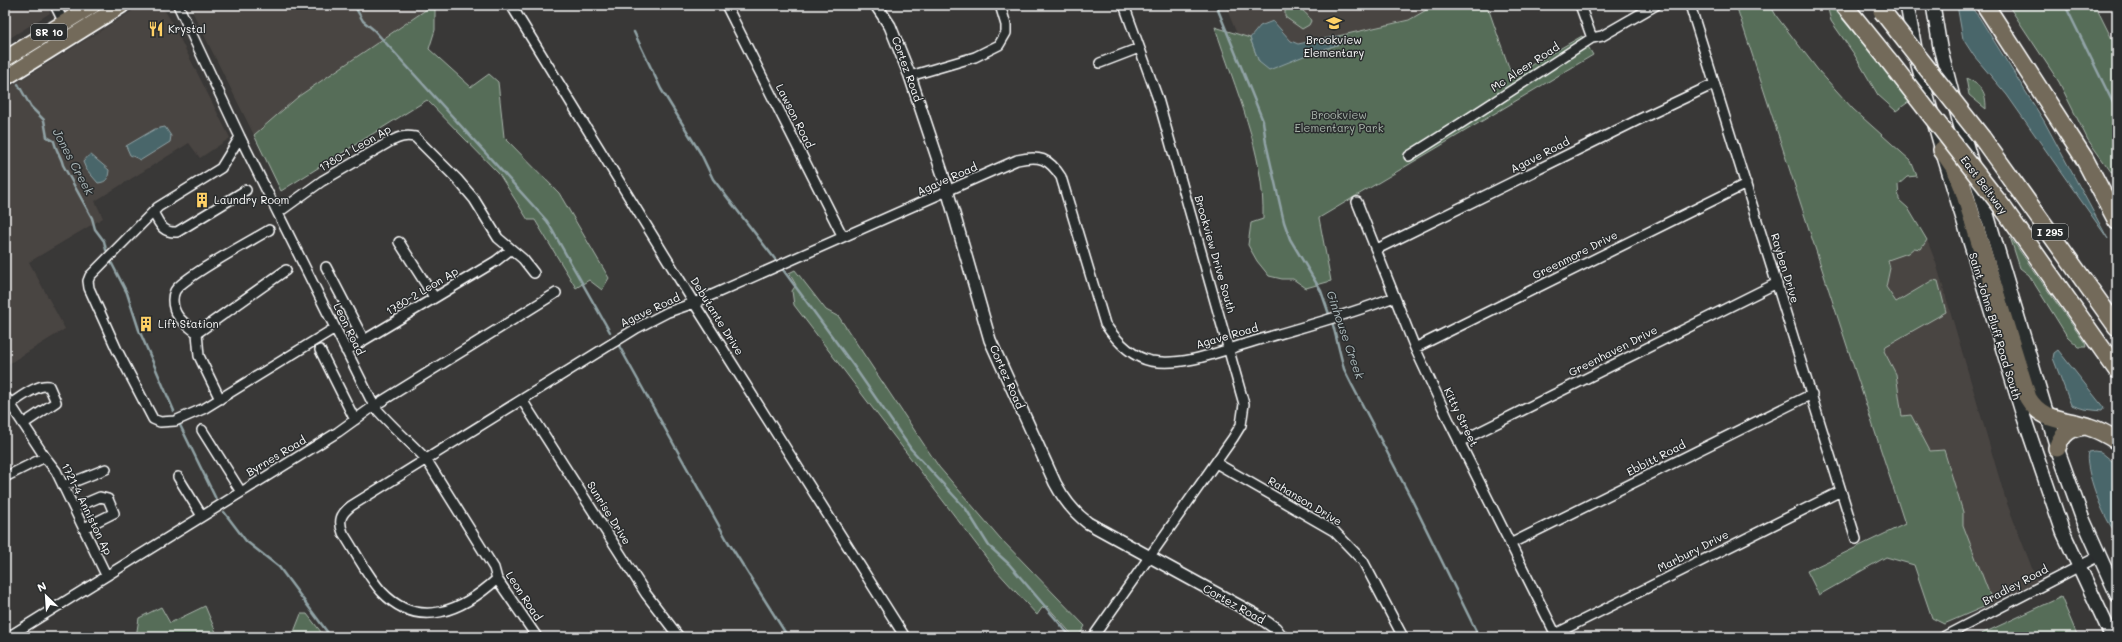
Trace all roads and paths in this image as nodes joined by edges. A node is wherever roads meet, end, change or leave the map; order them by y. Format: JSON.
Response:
{"nodes":[{"id":1,"x":55,"y":5,"type":"edge"},
{"id":2,"x":92,"y":5,"type":"edge"},
{"id":3,"x":122,"y":5,"type":"edge"},
{"id":4,"x":178,"y":5,"type":"edge"},
{"id":5,"x":511,"y":5,"type":"edge"},
{"id":6,"x":726,"y":5,"type":"edge"},
{"id":7,"x":876,"y":5,"type":"edge"},
{"id":8,"x":1000,"y":5,"type":"edge"},
{"id":9,"x":1124,"y":5,"type":"edge"},
{"id":10,"x":1580,"y":5,"type":"edge"},
{"id":11,"x":1656,"y":5,"type":"edge"},
{"id":12,"x":1690,"y":5,"type":"edge"},
{"id":13,"x":1844,"y":5,"type":"edge"},
{"id":14,"x":1907,"y":5,"type":"edge"},
{"id":15,"x":1933,"y":5,"type":"edge"},
{"id":16,"x":1985,"y":5,"type":"edge"},
{"id":17,"x":1879,"y":8,"type":"edge"},
{"id":18,"x":64,"y":23,"type":"junction"},
{"id":19,"x":1592,"y":38,"type":"junction"},
{"id":20,"x":1139,"y":48,"type":"junction"},
{"id":21,"x":50,"y":50,"type":"junction"},
{"id":22,"x":5,"y":59,"type":"edge"},
{"id":23,"x":1100,"y":63,"type":"dead end"},
{"id":24,"x":910,"y":76,"type":"junction"},
{"id":25,"x":5,"y":78,"type":"edge"},
{"id":26,"x":1714,"y":84,"type":"junction"},
{"id":27,"x":240,"y":137,"type":"junction"},
{"id":28,"x":1942,"y":150,"type":"junction"},
{"id":29,"x":1409,"y":156,"type":"dead end"},
{"id":30,"x":1746,"y":184,"type":"junction"},
{"id":31,"x":246,"y":190,"type":"dead end"},
{"id":32,"x":947,"y":192,"type":"junction"},
{"id":33,"x":1357,"y":202,"type":"dead end"},
{"id":34,"x":153,"y":212,"type":"junction"},
{"id":35,"x":279,"y":212,"type":"junction"},
{"id":36,"x":2117,"y":221,"type":"edge"},
{"id":37,"x":269,"y":230,"type":"dead end"},
{"id":38,"x":843,"y":237,"type":"junction"},
{"id":39,"x":399,"y":242,"type":"dead end"},
{"id":40,"x":1377,"y":249,"type":"junction"},
{"id":41,"x":510,"y":250,"type":"junction"},
{"id":42,"x":326,"y":267,"type":"dead end"},
{"id":43,"x":286,"y":270,"type":"dead end"},
{"id":44,"x":534,"y":273,"type":"dead end"},
{"id":45,"x":1777,"y":283,"type":"junction"},
{"id":46,"x":556,"y":292,"type":"dead end"},
{"id":47,"x":434,"y":297,"type":"junction"},
{"id":48,"x":1394,"y":297,"type":"junction"},
{"id":49,"x":694,"y":303,"type":"junction"},
{"id":50,"x":2117,"y":327,"type":"edge"},
{"id":51,"x":335,"y":328,"type":"junction"},
{"id":52,"x":197,"y":333,"type":"junction"},
{"id":53,"x":364,"y":340,"type":"junction"},
{"id":54,"x":1229,"y":348,"type":"junction"},
{"id":55,"x":1416,"y":348,"type":"junction"},
{"id":56,"x":320,"y":350,"type":"dead end"},
{"id":57,"x":346,"y":352,"type":"junction"},
{"id":58,"x":2117,"y":370,"type":"edge"},
{"id":59,"x":1812,"y":394,"type":"junction"},
{"id":60,"x":5,"y":396,"type":"edge"},
{"id":61,"x":220,"y":399,"type":"junction"},
{"id":62,"x":522,"y":400,"type":"junction"},
{"id":63,"x":10,"y":404,"type":"junction"},
{"id":64,"x":374,"y":406,"type":"junction"},
{"id":65,"x":2048,"y":416,"type":"junction"},
{"id":66,"x":355,"y":420,"type":"junction"},
{"id":67,"x":23,"y":424,"type":"junction"},
{"id":68,"x":2088,"y":426,"type":"junction"},
{"id":69,"x":202,"y":430,"type":"dead end"},
{"id":70,"x":2117,"y":440,"type":"edge"},
{"id":71,"x":1460,"y":442,"type":"junction"},
{"id":72,"x":2057,"y":448,"type":"junction"},
{"id":73,"x":45,"y":457,"type":"junction"},
{"id":74,"x":426,"y":459,"type":"junction"},
{"id":75,"x":1216,"y":463,"type":"junction"},
{"id":76,"x":106,"y":469,"type":"dead end"},
{"id":77,"x":5,"y":477,"type":"edge"},
{"id":78,"x":178,"y":477,"type":"dead end"},
{"id":79,"x":64,"y":486,"type":"junction"},
{"id":80,"x":1841,"y":491,"type":"junction"},
{"id":81,"x":241,"y":492,"type":"junction"},
{"id":82,"x":74,"y":508,"type":"junction"},
{"id":83,"x":202,"y":516,"type":"junction"},
{"id":84,"x":84,"y":528,"type":"junction"},
{"id":85,"x":1856,"y":539,"type":"dead end"},
{"id":86,"x":1510,"y":544,"type":"junction"},
{"id":87,"x":2098,"y":556,"type":"junction"},
{"id":88,"x":1149,"y":557,"type":"junction"},
{"id":89,"x":2078,"y":566,"type":"junction"},
{"id":90,"x":106,"y":575,"type":"junction"},
{"id":91,"x":497,"y":579,"type":"junction"},
{"id":92,"x":2117,"y":594,"type":"edge"},
{"id":93,"x":1556,"y":635,"type":"edge"},
{"id":94,"x":8,"y":637,"type":"edge"},
{"id":95,"x":537,"y":637,"type":"edge"},
{"id":96,"x":679,"y":637,"type":"edge"},
{"id":97,"x":905,"y":637,"type":"edge"},
{"id":98,"x":1093,"y":637,"type":"edge"},
{"id":99,"x":1282,"y":637,"type":"edge"},
{"id":100,"x":1403,"y":637,"type":"edge"},
{"id":101,"x":1943,"y":637,"type":"edge"},
{"id":102,"x":2112,"y":637,"type":"edge"}],
"edges":[{"from":1,"to":18,"type":"street"},
{"from":2,"to":18,"type":"highway","number":"SR 10"},
{"from":3,"to":21,"type":"highway","number":"SR 10"},
{"from":4,"to":27,"type":"street","name":"Leon Road"},
{"from":5,"to":49,"type":"street","name":"Debutante Drive"},
{"from":6,"to":38,"type":"street","name":"Lawson Road"},
{"from":7,"to":24,"type":"street","name":"Cortez Road"},
{"from":8,"to":24,"type":"street"},
{"from":9,"to":20,"type":"street","name":"Brookview Drive South"},
{"from":10,"to":19,"type":"street"},
{"from":11,"to":19,"type":"street","name":"Mc Aleer Road"},
{"from":12,"to":26,"type":"street","name":"Rayben Drive"},
{"from":13,"to":58,"type":"highway","name":"East Beltway","number":"I 295","bridge":true},
{"from":14,"to":28,"type":"main road","name":"Saint Johns Bluff Road South"},
{"from":15,"to":65,"type":"main road"},
{"from":16,"to":36,"type":"highway"},
{"from":17,"to":50,"type":"highway","number":"I 295","bridge":true},
{"from":18,"to":21,"type":"highway"},
{"from":18,"to":22,"type":"highway","number":"SR 10"},
{"from":19,"to":29,"type":"street","name":"Mc Aleer Road"},
{"from":20,"to":23,"type":"street"},
{"from":20,"to":54,"type":"street","name":"Brookview Drive South"},
{"from":21,"to":25,"type":"highway","number":"SR 10"},
{"from":24,"to":32,"type":"street","name":"Cortez Road"},
{"from":26,"to":30,"type":"street","name":"Rayben Drive"},
{"from":26,"to":40,"type":"street","name":"Agave Road"},
{"from":27,"to":34,"type":"street"},
{"from":27,"to":35,"type":"street","name":"Leon Road"},
{"from":28,"to":65,"type":"highway"},
{"from":28,"to":89,"type":"main road","name":"Saint Johns Bluff Road South"},
{"from":30,"to":45,"type":"street","name":"Rayben Drive"},
{"from":30,"to":55,"type":"street","name":"Greenmore Drive"},
{"from":31,"to":34,"type":"street"},
{"from":32,"to":38,"type":"street","name":"Agave Road"},
{"from":32,"to":54,"type":"street","name":"Agave Road"},
{"from":32,"to":88,"type":"street","name":"Cortez Road"},
{"from":33,"to":40,"type":"street","name":"Kitty Street"},
{"from":34,"to":61,"type":"street"},
{"from":35,"to":41,"type":"street","name":"1780-1 Leon Ap"},
{"from":35,"to":51,"type":"street","name":"Leon Road"},
{"from":37,"to":52,"type":"street"},
{"from":38,"to":49,"type":"street","name":"Agave Road"},
{"from":39,"to":47,"type":"street"},
{"from":40,"to":48,"type":"street","name":"Kitty Street"},
{"from":41,"to":44,"type":"street","name":"1780-1 Leon Ap"},
{"from":41,"to":47,"type":"street","name":"1780-2 Leon Ap"},
{"from":42,"to":53,"type":"street"},
{"from":43,"to":52,"type":"street"},
{"from":45,"to":59,"type":"street","name":"Rayben Drive"},
{"from":45,"to":71,"type":"street","name":"Greenhaven Drive"},
{"from":46,"to":64,"type":"street","name":"Byrnes Road"},
{"from":47,"to":53,"type":"street","name":"1780-2 Leon Ap"},
{"from":48,"to":54,"type":"street","name":"Agave Road"},
{"from":48,"to":55,"type":"street","name":"Kitty Street"},
{"from":49,"to":62,"type":"street","name":"Agave Road"},
{"from":49,"to":97,"type":"street","name":"Debutante Drive"},
{"from":51,"to":57,"type":"street","name":"Leon Road"},
{"from":51,"to":61,"type":"street"},
{"from":52,"to":61,"type":"street"},
{"from":53,"to":57,"type":"street","name":"1780-2 Leon Ap"},
{"from":54,"to":75,"type":"street","name":"Brookview Drive South"},
{"from":55,"to":71,"type":"street","name":"Kitty Street"},
{"from":56,"to":66,"type":"street"},
{"from":57,"to":64,"type":"street","name":"Leon Road"},
{"from":59,"to":80,"type":"street","name":"Rayben Drive"},
{"from":59,"to":86,"type":"street","name":"Ebbitt Road"},
{"from":60,"to":63,"type":"street","name":"1721-4 Anniston Ap"},
{"from":62,"to":74,"type":"street","name":"Agave Road"},
{"from":62,"to":96,"type":"street","name":"Sunrise Drive"},
{"from":63,"to":67,"type":"street","name":"1721-4 Anniston Ap"},
{"from":63,"to":67,"type":"street"},
{"from":64,"to":66,"type":"street","name":"Byrnes Road"},
{"from":64,"to":74,"type":"street","name":"Leon Road"},
{"from":65,"to":68,"type":"highway"},
{"from":65,"to":72,"type":"main road"},
{"from":66,"to":81,"type":"street","name":"Byrnes Road"},
{"from":67,"to":73,"type":"street","name":"1721-4 Anniston Ap"},
{"from":68,"to":70,"type":"highway"},
{"from":68,"to":72,"type":"highway"},
{"from":69,"to":81,"type":"street"},
{"from":71,"to":86,"type":"street","name":"Kitty Street"},
{"from":72,"to":87,"type":"main road"},
{"from":73,"to":77,"type":"street"},
{"from":73,"to":79,"type":"street","name":"1721-4 Anniston Ap"},
{"from":74,"to":91,"type":"street","name":"Leon Road"},
{"from":74,"to":91,"type":"street","name":"Agave Road"},
{"from":75,"to":88,"type":"street","name":"Brookview Drive South"},
{"from":75,"to":100,"type":"street","name":"Rahanson Drive"},
{"from":76,"to":79,"type":"street"},
{"from":78,"to":83,"type":"street"},
{"from":79,"to":82,"type":"street","name":"1721-4 Anniston Ap"},
{"from":80,"to":85,"type":"street","name":"Rayben Drive"},
{"from":80,"to":93,"type":"street","name":"Marbury Drive"},
{"from":81,"to":83,"type":"street","name":"Byrnes Road"},
{"from":82,"to":84,"type":"street","name":"1721-4 Anniston Ap"},
{"from":82,"to":84,"type":"street"},
{"from":83,"to":90,"type":"street","name":"Byrnes Road"},
{"from":84,"to":90,"type":"street","name":"1721-4 Anniston Ap"},
{"from":86,"to":93,"type":"street","name":"Kitty Street"},
{"from":87,"to":89,"type":"street","name":"Bradley Road"},
{"from":87,"to":92,"type":"main road"},
{"from":88,"to":98,"type":"street","name":"Brookview Drive South"},
{"from":88,"to":99,"type":"street","name":"Cortez Road"},
{"from":89,"to":101,"type":"street","name":"Bradley Road"},
{"from":89,"to":102,"type":"main road","name":"Saint Johns Bluff Road South"},
{"from":90,"to":94,"type":"street","name":"Byrnes Road"},
{"from":91,"to":95,"type":"street","name":"Leon Road"}]}
